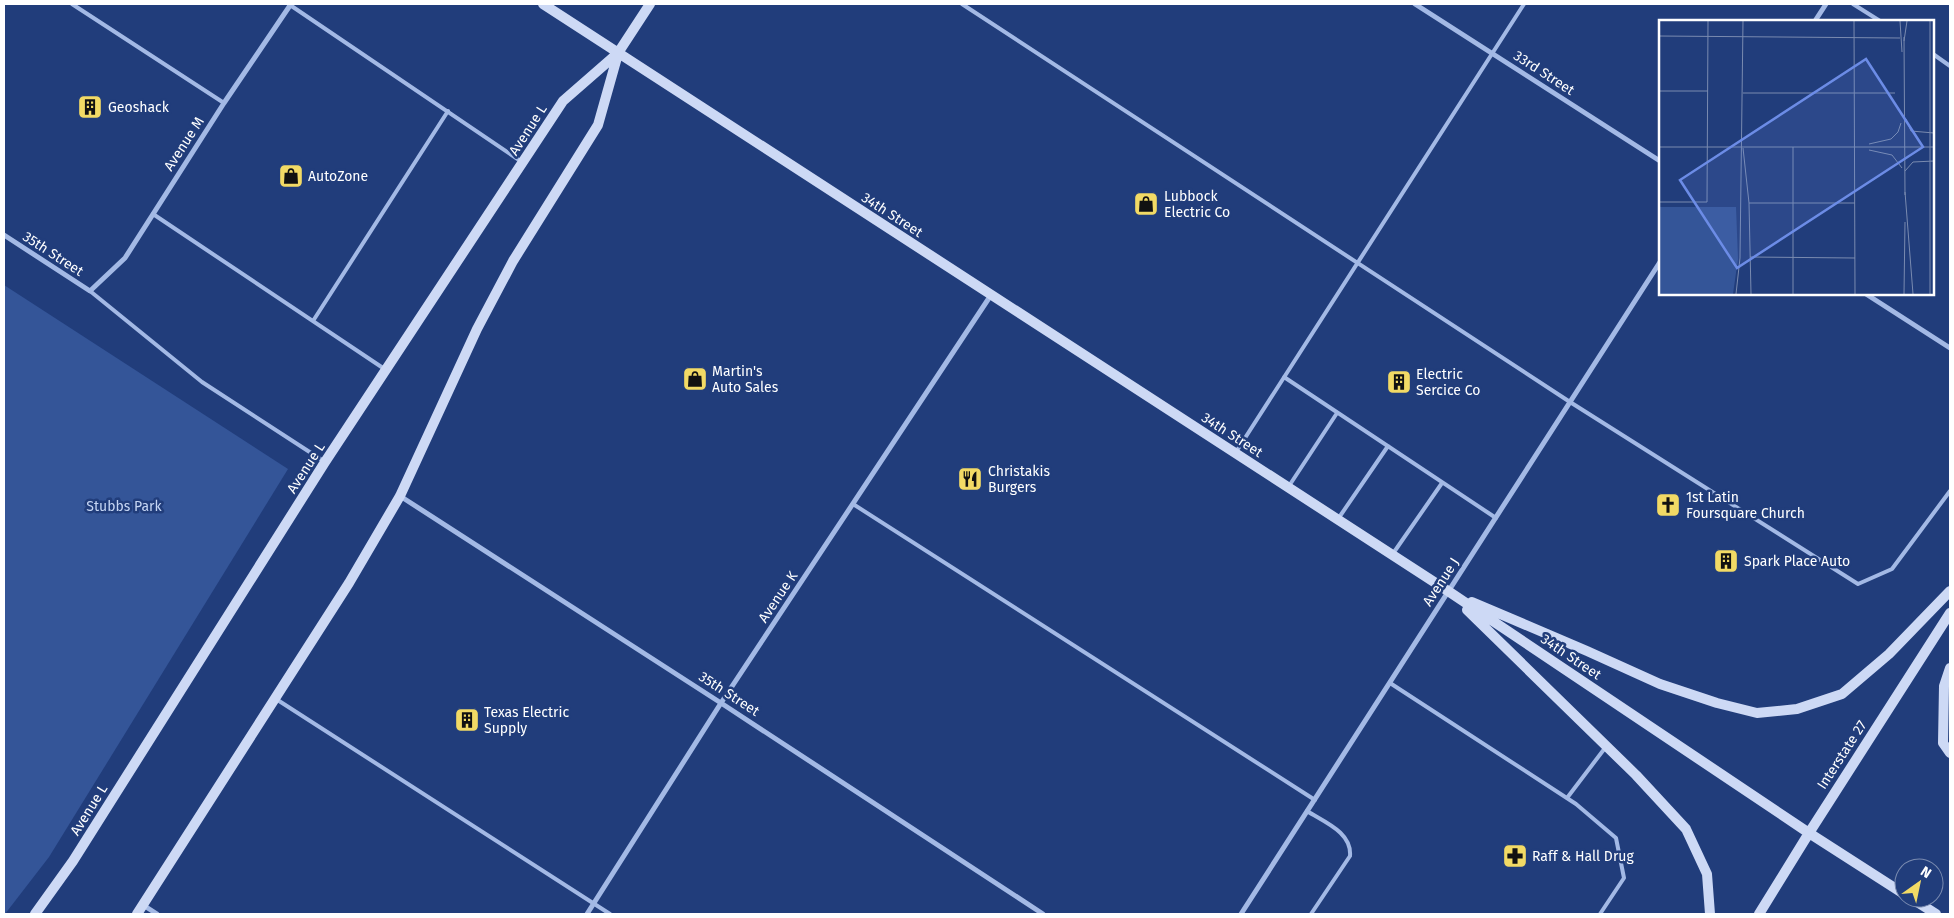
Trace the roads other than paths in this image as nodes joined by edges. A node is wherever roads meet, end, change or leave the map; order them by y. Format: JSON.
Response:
{"nodes":[{"id":1,"x":72,"y":4,"type":"edge"},
{"id":2,"x":543,"y":4,"type":"edge"},
{"id":3,"x":650,"y":4,"type":"edge"},
{"id":4,"x":962,"y":4,"type":"edge"},
{"id":5,"x":1415,"y":4,"type":"edge"},
{"id":6,"x":1524,"y":4,"type":"edge"},
{"id":7,"x":1826,"y":4,"type":"edge"},
{"id":8,"x":1853,"y":4,"type":"edge"},
{"id":9,"x":291,"y":5,"type":"edge"},
{"id":10,"x":1816,"y":20,"type":"edge"},
{"id":11,"x":1878,"y":20,"type":"edge"},
{"id":12,"x":618,"y":52,"type":"junction"},
{"id":13,"x":1491,"y":52,"type":"junction"},
{"id":14,"x":1934,"y":55,"type":"edge"},
{"id":15,"x":1950,"y":66,"type":"edge"},
{"id":16,"x":224,"y":103,"type":"junction"},
{"id":17,"x":448,"y":112,"type":"junction"},
{"id":18,"x":1659,"y":160,"type":"edge"},
{"id":19,"x":523,"y":162,"type":"junction"},
{"id":20,"x":153,"y":214,"type":"junction"},
{"id":21,"x":4,"y":235,"type":"edge"},
{"id":22,"x":1356,"y":263,"type":"junction"},
{"id":23,"x":1659,"y":264,"type":"edge"},
{"id":24,"x":90,"y":291,"type":"junction"},
{"id":25,"x":991,"y":295,"type":"junction"},
{"id":26,"x":1868,"y":295,"type":"edge"},
{"id":27,"x":313,"y":321,"type":"junction"},
{"id":28,"x":1950,"y":348,"type":"edge"},
{"id":29,"x":386,"y":370,"type":"junction"},
{"id":30,"x":1284,"y":377,"type":"junction"},
{"id":31,"x":1570,"y":402,"type":"junction"},
{"id":32,"x":1337,"y":413,"type":"junction"},
{"id":33,"x":1388,"y":446,"type":"junction"},
{"id":34,"x":1235,"y":453,"type":"junction"},
{"id":35,"x":326,"y":462,"type":"junction"},
{"id":36,"x":1442,"y":483,"type":"junction"},
{"id":37,"x":1288,"y":487,"type":"junction"},
{"id":38,"x":1950,"y":491,"type":"edge"},
{"id":39,"x":400,"y":496,"type":"junction"},
{"id":40,"x":853,"y":504,"type":"junction"},
{"id":41,"x":1496,"y":518,"type":"junction"},
{"id":42,"x":1338,"y":520,"type":"junction"},
{"id":43,"x":1392,"y":555,"type":"junction"},
{"id":44,"x":1950,"y":591,"type":"edge"},
{"id":45,"x":1448,"y":592,"type":"junction"},
{"id":46,"x":1950,"y":612,"type":"edge"},
{"id":47,"x":1950,"y":668,"type":"edge"},
{"id":48,"x":1390,"y":683,"type":"junction"},
{"id":49,"x":276,"y":699,"type":"junction"},
{"id":50,"x":721,"y":703,"type":"junction"},
{"id":51,"x":1607,"y":746,"type":"junction"},
{"id":52,"x":1950,"y":753,"type":"edge"},
{"id":53,"x":1567,"y":798,"type":"junction"},
{"id":54,"x":1315,"y":800,"type":"junction"},
{"id":55,"x":1307,"y":811,"type":"junction"},
{"id":56,"x":1809,"y":832,"type":"junction"},
{"id":57,"x":1894,"y":887,"type":"edge"},
{"id":58,"x":594,"y":903,"type":"junction"},
{"id":59,"x":143,"y":905,"type":"junction"},
{"id":60,"x":35,"y":914,"type":"edge"},
{"id":61,"x":137,"y":914,"type":"edge"},
{"id":62,"x":157,"y":914,"type":"edge"},
{"id":63,"x":587,"y":914,"type":"edge"},
{"id":64,"x":610,"y":914,"type":"edge"},
{"id":65,"x":1044,"y":914,"type":"edge"},
{"id":66,"x":1241,"y":914,"type":"edge"},
{"id":67,"x":1311,"y":914,"type":"edge"},
{"id":68,"x":1600,"y":914,"type":"edge"},
{"id":69,"x":1710,"y":914,"type":"edge"},
{"id":70,"x":1759,"y":914,"type":"edge"}],
"edges":[{"from":1,"to":16,"type":"lane"},
{"from":2,"to":12,"type":"main road","name":"34th Street"},
{"from":3,"to":12,"type":"main road","name":"Avenue L"},
{"from":4,"to":22,"type":"lane"},
{"from":5,"to":13,"type":"street","name":"33rd Street"},
{"from":6,"to":13,"type":"lane"},
{"from":7,"to":10,"type":"street"},
{"from":8,"to":11,"type":"lane"},
{"from":9,"to":16,"type":"street","name":"Avenue M"},
{"from":9,"to":17,"type":"lane"},
{"from":12,"to":19,"type":"main road","name":"Avenue L"},
{"from":12,"to":25,"type":"main road","name":"34th Street"},
{"from":12,"to":39,"type":"main road","name":"Avenue L"},
{"from":13,"to":18,"type":"street","name":"33rd Street"},
{"from":13,"to":22,"type":"lane"},
{"from":14,"to":15,"type":"lane"},
{"from":16,"to":20,"type":"street","name":"Avenue M"},
{"from":17,"to":19,"type":"lane"},
{"from":17,"to":27,"type":"lane"},
{"from":19,"to":29,"type":"main road","name":"Avenue L"},
{"from":20,"to":24,"type":"street","name":"Avenue M"},
{"from":20,"to":27,"type":"lane"},
{"from":21,"to":24,"type":"street","name":"35th Street"},
{"from":22,"to":30,"type":"lane"},
{"from":22,"to":31,"type":"lane"},
{"from":23,"to":31,"type":"street","name":"Avenue J"},
{"from":24,"to":35,"type":"lane"},
{"from":25,"to":34,"type":"main road","name":"34th Street"},
{"from":25,"to":40,"type":"street","name":"Avenue K"},
{"from":26,"to":28,"type":"street"},
{"from":27,"to":29,"type":"lane"},
{"from":29,"to":35,"type":"main road","name":"Avenue L"},
{"from":30,"to":32,"type":"lane"},
{"from":30,"to":34,"type":"lane"},
{"from":31,"to":38,"type":"lane"},
{"from":31,"to":41,"type":"street","name":"Avenue J"},
{"from":32,"to":33,"type":"lane"},
{"from":32,"to":37,"type":"lane"},
{"from":33,"to":36,"type":"lane"},
{"from":33,"to":42,"type":"lane"},
{"from":34,"to":37,"type":"main road","name":"34th Street"},
{"from":35,"to":60,"type":"main road","name":"Avenue L"},
{"from":36,"to":41,"type":"lane"},
{"from":36,"to":43,"type":"lane"},
{"from":37,"to":42,"type":"main road","name":"34th Street"},
{"from":39,"to":49,"type":"main road","name":"Avenue L"},
{"from":39,"to":50,"type":"street","name":"35th Street"},
{"from":40,"to":50,"type":"street","name":"Avenue K"},
{"from":40,"to":54,"type":"lane"},
{"from":41,"to":45,"type":"street","name":"Avenue J"},
{"from":42,"to":43,"type":"main road","name":"34th Street"},
{"from":43,"to":45,"type":"main road","name":"34th Street"},
{"from":44,"to":45,"type":"main road"},
{"from":45,"to":48,"type":"street","name":"Avenue J"},
{"from":45,"to":51,"type":"main road"},
{"from":45,"to":56,"type":"main road","name":"34th Street"},
{"from":46,"to":56,"type":"main road","name":"Interstate 27"},
{"from":47,"to":52,"type":"main road"},
{"from":48,"to":53,"type":"lane"},
{"from":48,"to":54,"type":"street","name":"Avenue J"},
{"from":49,"to":58,"type":"lane"},
{"from":49,"to":59,"type":"main road","name":"Avenue L"},
{"from":50,"to":58,"type":"street","name":"Avenue K"},
{"from":50,"to":65,"type":"street","name":"35th Street"},
{"from":51,"to":53,"type":"lane"},
{"from":51,"to":69,"type":"main road"},
{"from":53,"to":68,"type":"lane"},
{"from":54,"to":55,"type":"street","name":"Avenue J"},
{"from":55,"to":66,"type":"street","name":"Avenue J"},
{"from":55,"to":67,"type":"lane"},
{"from":56,"to":57,"type":"main road","name":"34th Street"},
{"from":56,"to":70,"type":"main road","name":"Interstate 27"},
{"from":58,"to":63,"type":"street","name":"Avenue K"},
{"from":58,"to":64,"type":"lane"},
{"from":59,"to":61,"type":"main road","name":"Avenue L"},
{"from":59,"to":62,"type":"street"}]}
